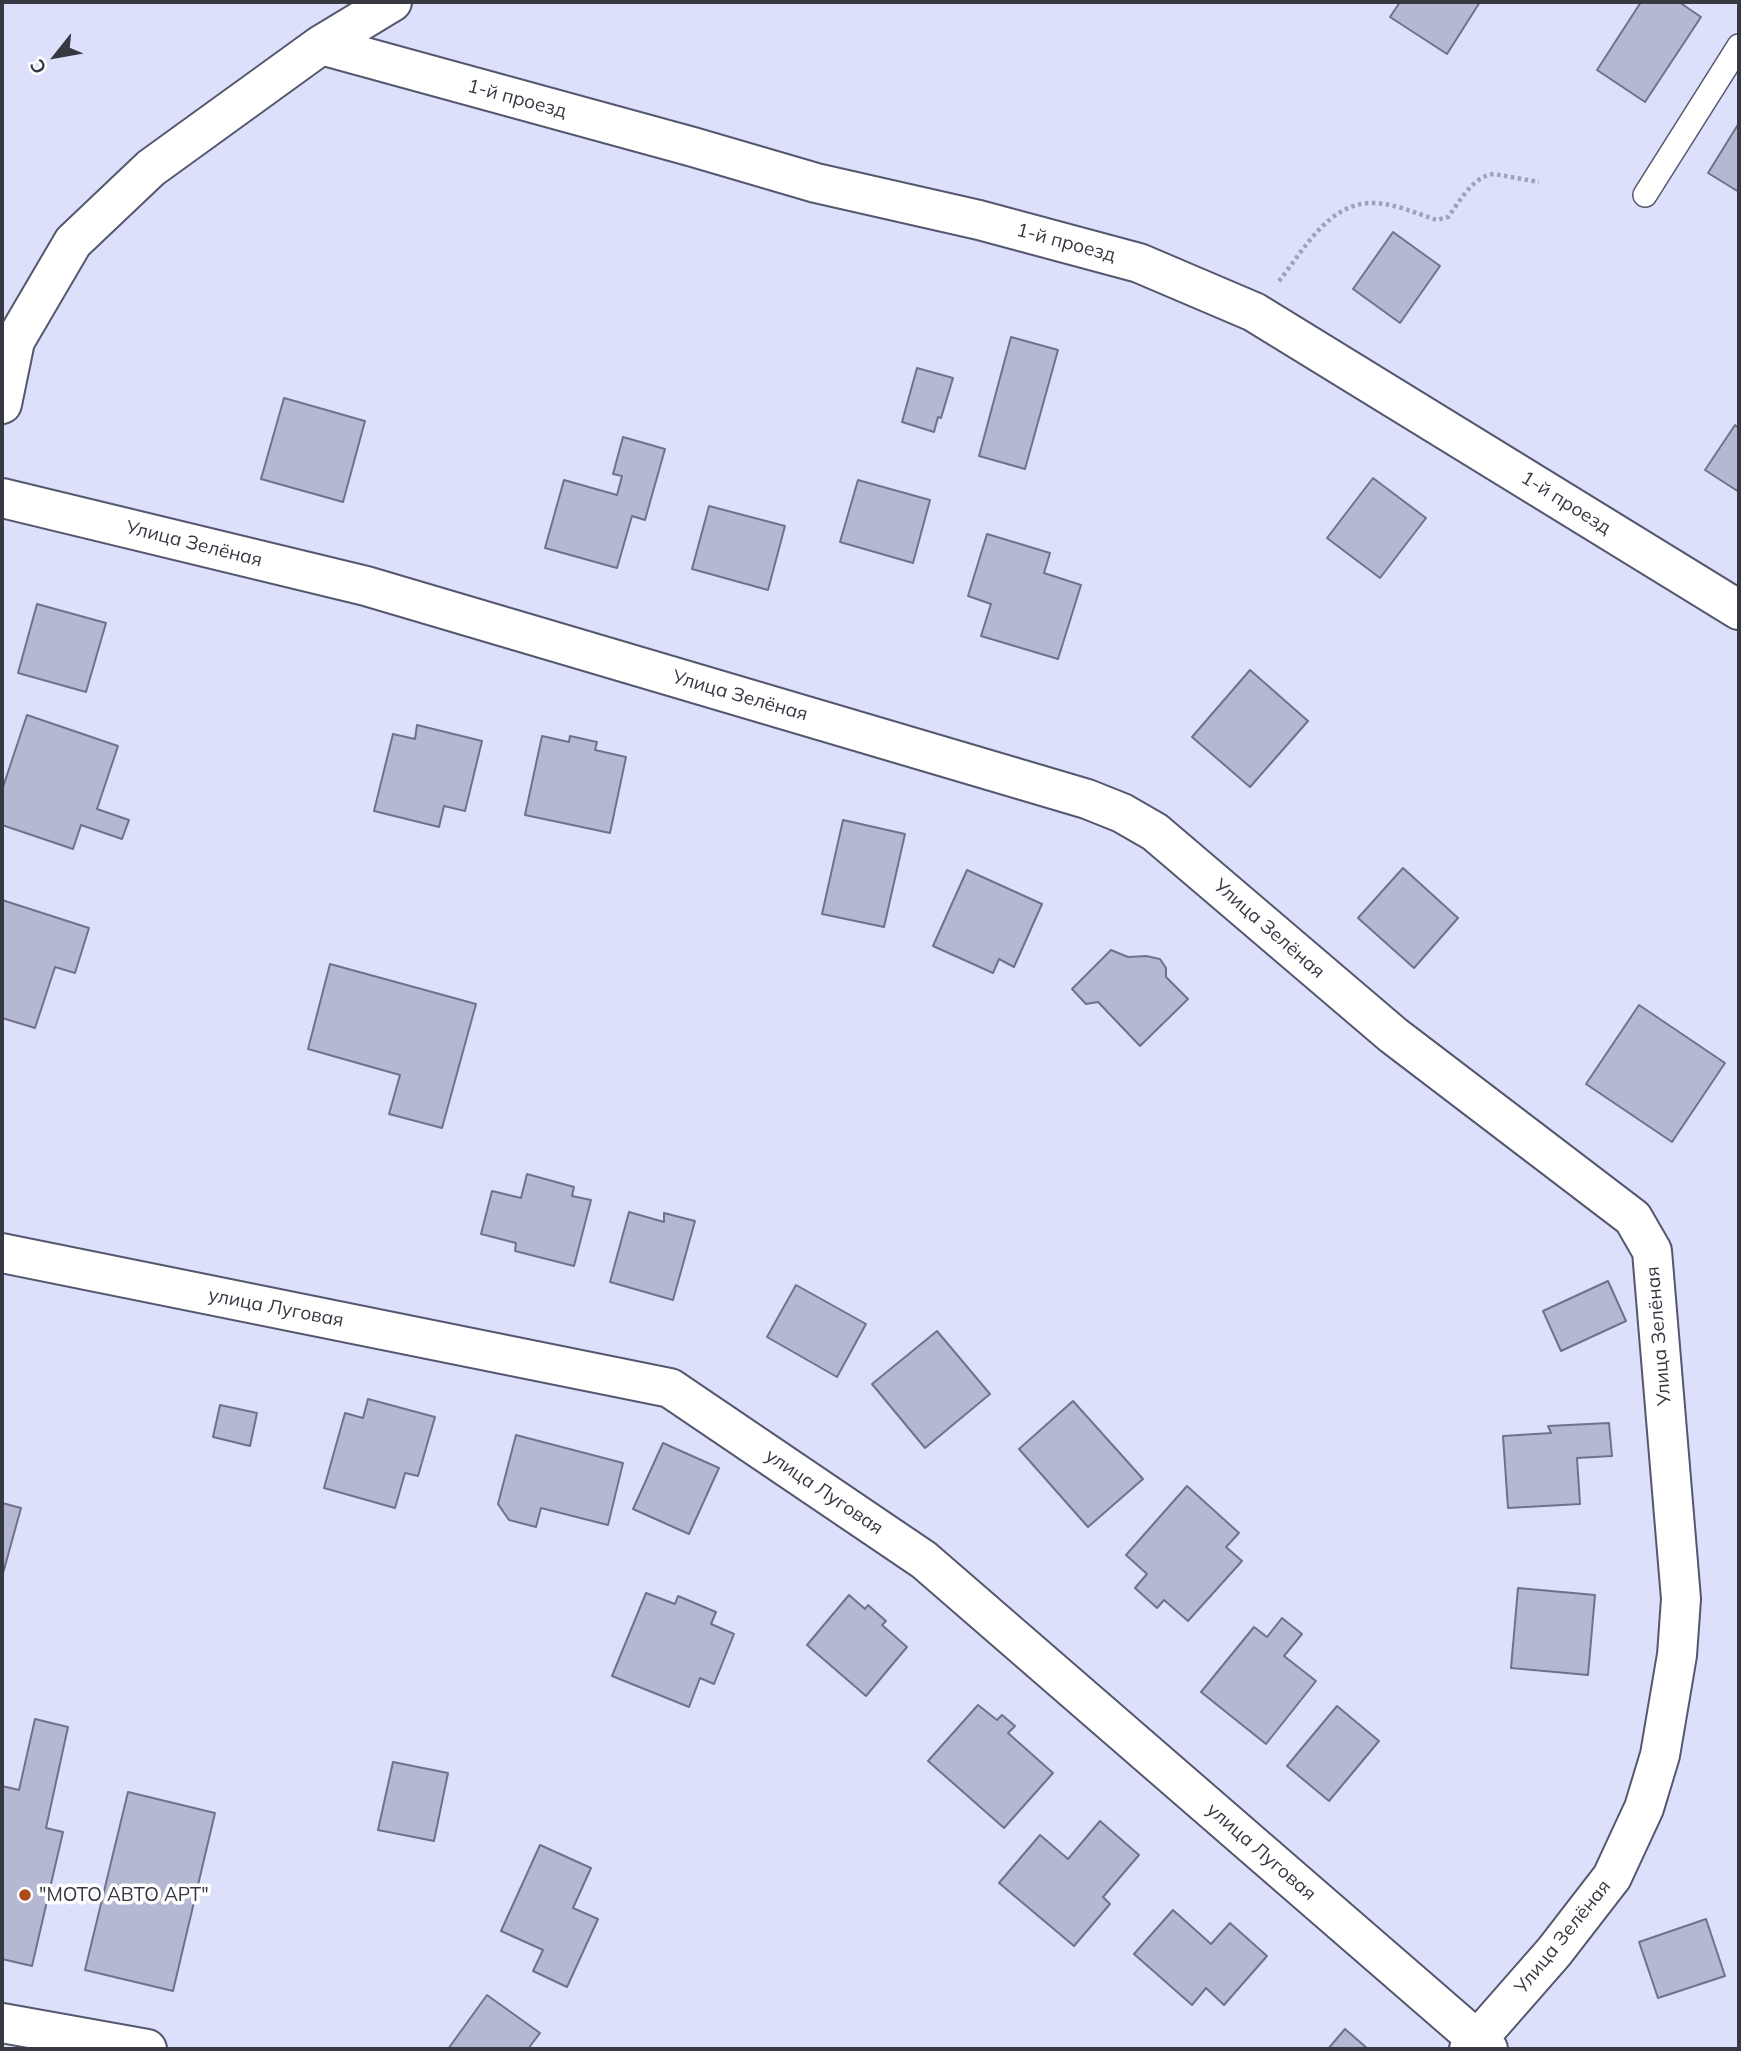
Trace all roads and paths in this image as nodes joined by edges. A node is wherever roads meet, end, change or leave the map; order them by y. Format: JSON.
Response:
{"nodes":[{"id":1,"x":392,"y":2,"type":"edge"},
{"id":2,"x":321,"y":45,"type":"junction"},
{"id":3,"x":1739,"y":46,"type":"edge"},
{"id":4,"x":1539,"y":182,"type":"dead end"},
{"id":5,"x":1645,"y":195,"type":"dead end"},
{"id":6,"x":1254,"y":312,"type":"junction"},
{"id":7,"x":2,"y":404,"type":"edge"},
{"id":8,"x":2,"y":498,"type":"edge"},
{"id":9,"x":1739,"y":610,"type":"edge"},
{"id":10,"x":2,"y":1253,"type":"edge"},
{"id":11,"x":2,"y":2023,"type":"edge"},
{"id":12,"x":1478,"y":2046,"type":"edge"},
{"id":13,"x":147,"y":2049,"type":"edge"}],
"edges":[{"from":1,"to":2,"type":"street"},
{"from":2,"to":6,"type":"street","name":"1-й проезд"},
{"from":2,"to":7,"type":"street"},
{"from":3,"to":5,"type":"lane"},
{"from":4,"to":6,"type":"path"},
{"from":6,"to":9,"type":"street","name":"1-й проезд"},
{"from":8,"to":12,"type":"street","name":"Улица Зелёная"},
{"from":10,"to":12,"type":"street","name":"улица Луговая"},
{"from":11,"to":13,"type":"street"}]}
